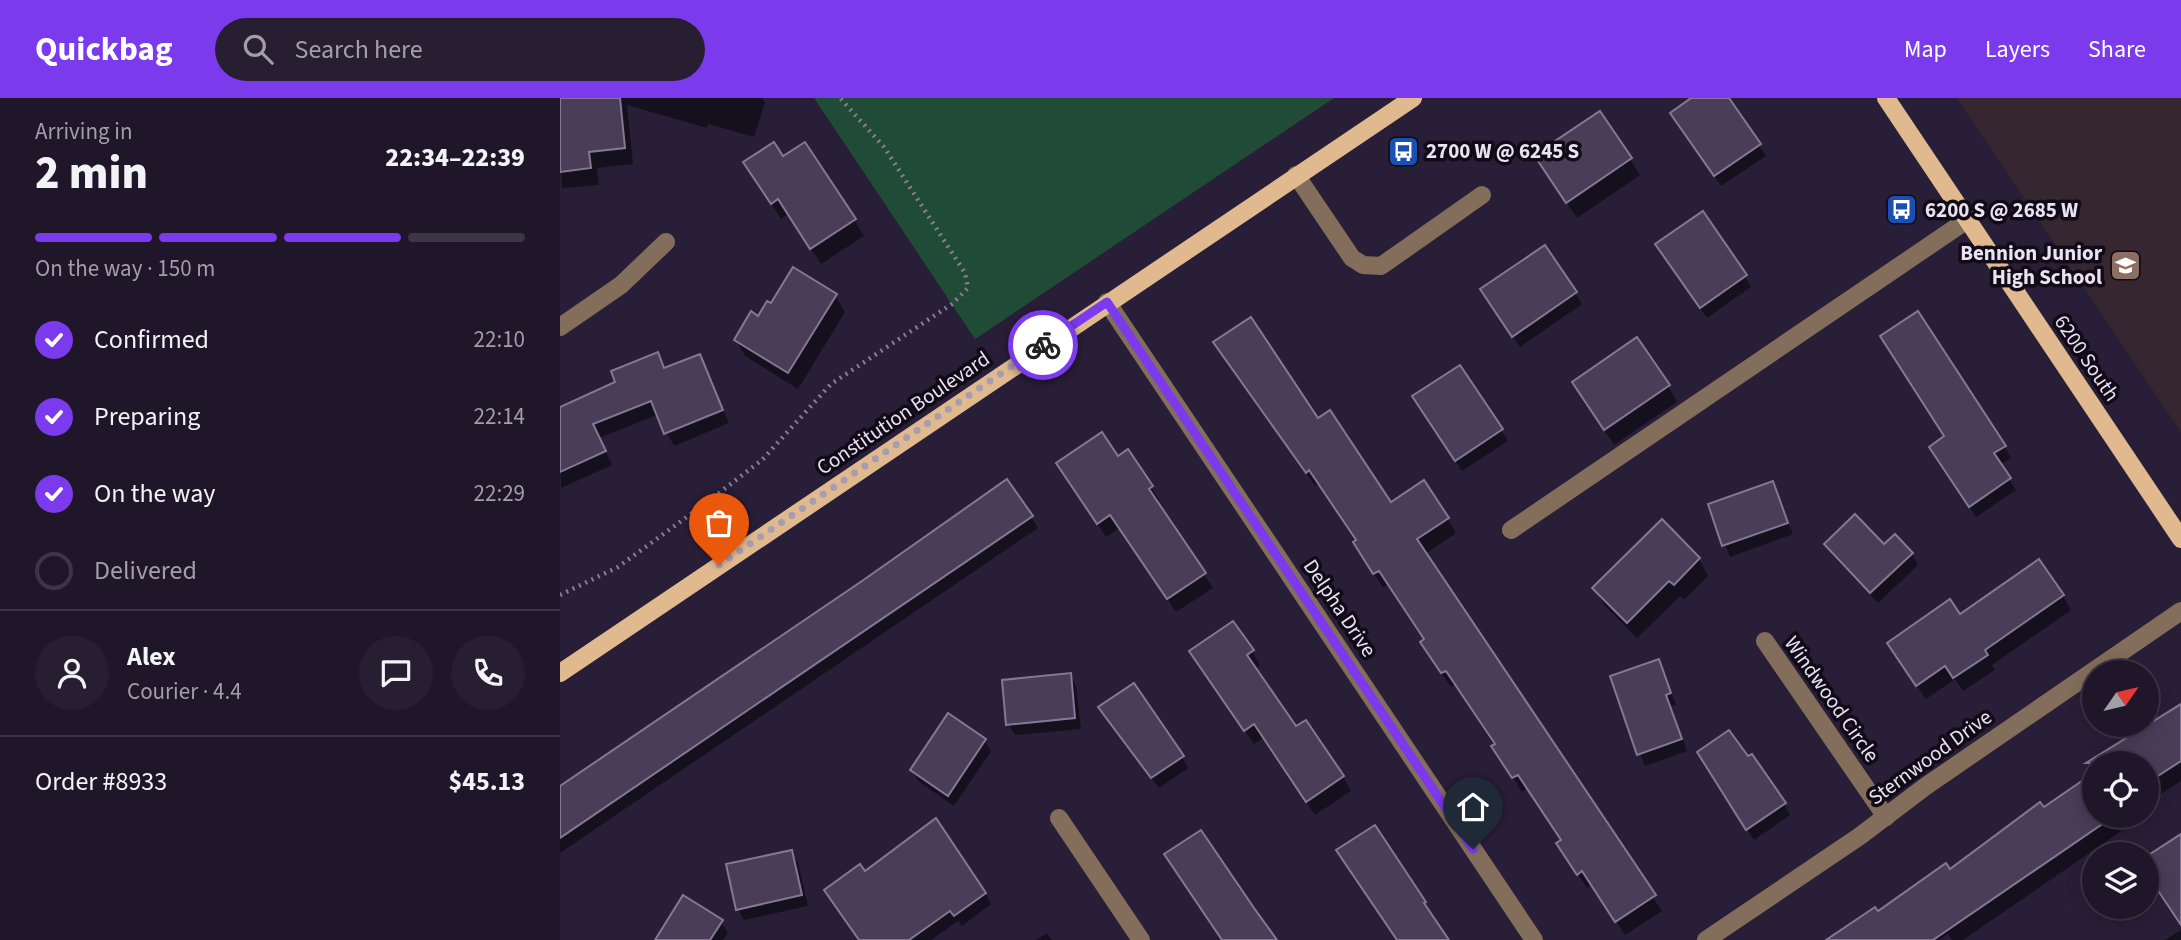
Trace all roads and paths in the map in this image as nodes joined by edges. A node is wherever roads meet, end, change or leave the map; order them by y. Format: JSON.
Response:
{"nodes":[{"id":1,"x":840,"y":98,"type":"edge"},
{"id":2,"x":1413,"y":98,"type":"edge"},
{"id":3,"x":1886,"y":98,"type":"edge"},
{"id":4,"x":1296,"y":175,"type":"junction"},
{"id":5,"x":1482,"y":195,"type":"dead end"},
{"id":6,"x":1967,"y":220,"type":"junction"},
{"id":7,"x":666,"y":242,"type":"dead end"},
{"id":8,"x":1107,"y":302,"type":"junction"},
{"id":9,"x":560,"y":327,"type":"edge"},
{"id":10,"x":1511,"y":530,"type":"dead end"},
{"id":11,"x":2181,"y":539,"type":"edge"},
{"id":12,"x":560,"y":595,"type":"edge"},
{"id":13,"x":2181,"y":611,"type":"edge"},
{"id":14,"x":1765,"y":641,"type":"dead end"},
{"id":15,"x":560,"y":674,"type":"edge"},
{"id":16,"x":1886,"y":817,"type":"junction"},
{"id":17,"x":1059,"y":818,"type":"dead end"},
{"id":18,"x":1141,"y":940,"type":"edge"},
{"id":19,"x":1534,"y":940,"type":"edge"},
{"id":20,"x":1706,"y":940,"type":"edge"}],
"edges":[{"from":1,"to":12,"type":"path"},
{"from":2,"to":4,"type":"main road","name":"Constitution Boulevard"},
{"from":3,"to":6,"type":"main road","name":"6200 South"},
{"from":4,"to":5,"type":"street"},
{"from":4,"to":8,"type":"main road","name":"Constitution Boulevard"},
{"from":6,"to":10,"type":"street"},
{"from":6,"to":11,"type":"main road","name":"6200 South"},
{"from":7,"to":9,"type":"street"},
{"from":8,"to":15,"type":"main road","name":"Constitution Boulevard"},
{"from":8,"to":19,"type":"street","name":"Delpha Drive"},
{"from":13,"to":16,"type":"street","name":"Sternwood Drive"},
{"from":14,"to":16,"type":"street","name":"Windwood Circle"},
{"from":16,"to":20,"type":"street","name":"Sternwood Drive"},
{"from":17,"to":18,"type":"street"}]}
